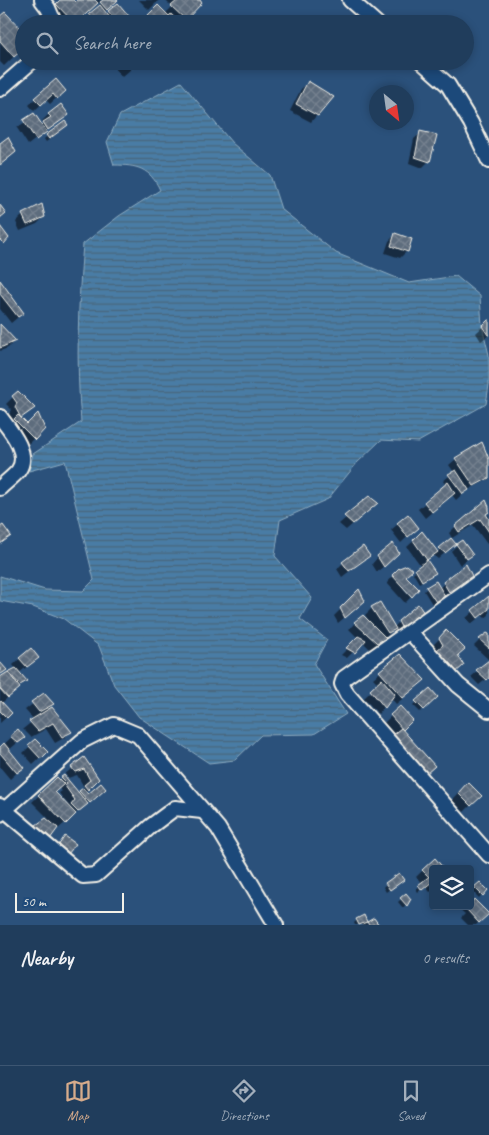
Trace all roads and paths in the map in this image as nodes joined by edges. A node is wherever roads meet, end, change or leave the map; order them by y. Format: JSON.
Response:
{"nodes":[{"id":1,"x":42,"y":0,"type":"edge"},
{"id":2,"x":350,"y":0,"type":"edge"},
{"id":3,"x":51,"y":15,"type":"edge"},
{"id":4,"x":367,"y":15,"type":"edge"},
{"id":5,"x":19,"y":70,"type":"edge"},
{"id":6,"x":431,"y":70,"type":"edge"},
{"id":7,"x":3,"y":81,"type":"edge"},
{"id":8,"x":489,"y":161,"type":"edge"},
{"id":9,"x":0,"y":417,"type":"edge"},
{"id":10,"x":0,"y":488,"type":"edge"},
{"id":11,"x":489,"y":575,"type":"edge"},
{"id":12,"x":410,"y":632,"type":"junction"},
{"id":13,"x":489,"y":710,"type":"edge"},
{"id":14,"x":2,"y":810,"type":"edge"},
{"id":15,"x":202,"y":811,"type":"junction"},
{"id":16,"x":489,"y":855,"type":"edge"},
{"id":17,"x":276,"y":925,"type":"edge"}],
"edges":[{"from":1,"to":3,"type":"street"},
{"from":2,"to":4,"type":"street"},
{"from":5,"to":7,"type":"street"},
{"from":6,"to":8,"type":"street"},
{"from":9,"to":10,"type":"street"},
{"from":11,"to":12,"type":"street"},
{"from":12,"to":13,"type":"street"},
{"from":12,"to":16,"type":"street"},
{"from":14,"to":15,"type":"street"},
{"from":14,"to":15,"type":"street"},
{"from":15,"to":17,"type":"street"}]}
